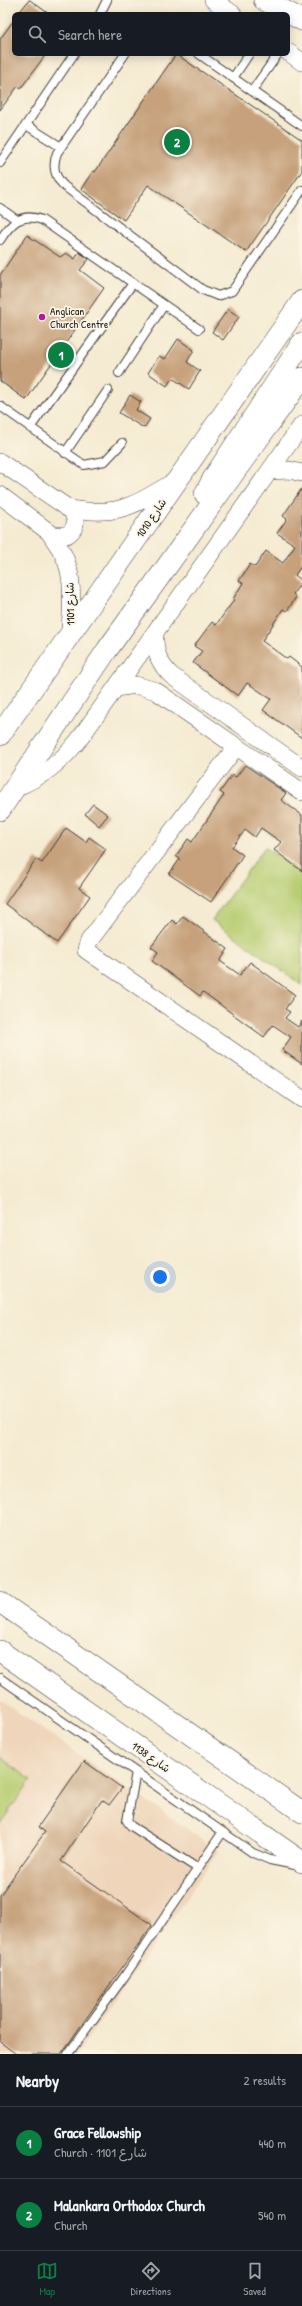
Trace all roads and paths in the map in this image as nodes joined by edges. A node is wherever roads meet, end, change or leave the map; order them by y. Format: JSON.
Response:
{"nodes":[{"id":1,"x":107,"y":0,"type":"edge"},
{"id":2,"x":213,"y":0,"type":"edge"},
{"id":3,"x":260,"y":0,"type":"edge"},
{"id":4,"x":264,"y":0,"type":"edge"},
{"id":5,"x":101,"y":12,"type":"edge"},
{"id":6,"x":230,"y":12,"type":"edge"},
{"id":7,"x":277,"y":12,"type":"edge"},
{"id":8,"x":287,"y":12,"type":"edge"},
{"id":9,"x":290,"y":14,"type":"edge"},
{"id":10,"x":302,"y":20,"type":"edge"},
{"id":11,"x":290,"y":21,"type":"edge"},
{"id":12,"x":302,"y":30,"type":"edge"},
{"id":13,"x":290,"y":53,"type":"edge"},
{"id":14,"x":73,"y":56,"type":"edge"},
{"id":15,"x":124,"y":56,"type":"edge"},
{"id":16,"x":202,"y":56,"type":"edge"},
{"id":17,"x":248,"y":56,"type":"edge"},
{"id":18,"x":277,"y":56,"type":"edge"},
{"id":19,"x":302,"y":62,"type":"edge"},
{"id":20,"x":233,"y":78,"type":"junction"},
{"id":21,"x":252,"y":91,"type":"junction"},
{"id":22,"x":26,"y":125,"type":"junction"},
{"id":23,"x":302,"y":126,"type":"edge"},
{"id":24,"x":61,"y":147,"type":"junction"},
{"id":25,"x":0,"y":163,"type":"edge"},
{"id":26,"x":302,"y":190,"type":"edge"},
{"id":27,"x":0,"y":208,"type":"edge"},
{"id":28,"x":17,"y":220,"type":"junction"},
{"id":29,"x":0,"y":240,"type":"edge"},
{"id":30,"x":133,"y":283,"type":"junction"},
{"id":31,"x":302,"y":301,"type":"edge"},
{"id":32,"x":164,"y":305,"type":"junction"},
{"id":33,"x":199,"y":329,"type":"dead end"},
{"id":34,"x":302,"y":343,"type":"edge"},
{"id":35,"x":119,"y":373,"type":"dead end"},
{"id":36,"x":302,"y":378,"type":"edge"},
{"id":37,"x":108,"y":390,"type":"dead end"},
{"id":38,"x":0,"y":406,"type":"edge"},
{"id":39,"x":302,"y":425,"type":"edge"},
{"id":40,"x":30,"y":428,"type":"junction"},
{"id":41,"x":122,"y":443,"type":"dead end"},
{"id":42,"x":65,"y":453,"type":"junction"},
{"id":43,"x":0,"y":462,"type":"edge"},
{"id":44,"x":270,"y":471,"type":"junction"},
{"id":45,"x":302,"y":473,"type":"edge"},
{"id":46,"x":175,"y":481,"type":"junction"},
{"id":47,"x":0,"y":495,"type":"edge"},
{"id":48,"x":67,"y":508,"type":"junction"},
{"id":49,"x":194,"y":529,"type":"junction"},
{"id":50,"x":49,"y":532,"type":"junction"},
{"id":51,"x":70,"y":632,"type":"junction"},
{"id":52,"x":155,"y":634,"type":"junction"},
{"id":53,"x":179,"y":680,"type":"junction"},
{"id":54,"x":116,"y":688,"type":"junction"},
{"id":55,"x":164,"y":696,"type":"junction"},
{"id":56,"x":0,"y":735,"type":"edge"},
{"id":57,"x":236,"y":747,"type":"junction"},
{"id":58,"x":302,"y":768,"type":"edge"},
{"id":59,"x":15,"y":788,"type":"junction"},
{"id":60,"x":302,"y":792,"type":"edge"},
{"id":61,"x":0,"y":810,"type":"edge"},
{"id":62,"x":302,"y":1099,"type":"edge"},
{"id":63,"x":0,"y":1602,"type":"edge"},
{"id":64,"x":0,"y":1651,"type":"edge"},
{"id":65,"x":0,"y":1678,"type":"edge"},
{"id":66,"x":136,"y":1772,"type":"junction"},
{"id":67,"x":302,"y":1812,"type":"edge"},
{"id":68,"x":222,"y":1833,"type":"junction"},
{"id":69,"x":302,"y":1862,"type":"edge"},
{"id":70,"x":302,"y":1867,"type":"edge"},
{"id":71,"x":198,"y":1868,"type":"junction"},
{"id":72,"x":68,"y":2054,"type":"edge"}],
"edges":[{"from":1,"to":5,"type":"lane"},
{"from":2,"to":6,"type":"street"},
{"from":3,"to":7,"type":"street"},
{"from":4,"to":8,"type":"street"},
{"from":9,"to":10,"type":"street"},
{"from":11,"to":12,"type":"street"},
{"from":13,"to":19,"type":"street"},
{"from":14,"to":22,"type":"lane"},
{"from":15,"to":24,"type":"lane"},
{"from":16,"to":20,"type":"lane"},
{"from":17,"to":20,"type":"lane"},
{"from":18,"to":21,"type":"lane"},
{"from":20,"to":21,"type":"lane"},
{"from":21,"to":23,"type":"lane"},
{"from":22,"to":24,"type":"lane"},
{"from":22,"to":25,"type":"lane"},
{"from":24,"to":26,"type":"lane"},
{"from":27,"to":28,"type":"lane"},
{"from":28,"to":29,"type":"lane"},
{"from":28,"to":30,"type":"lane"},
{"from":30,"to":32,"type":"lane"},
{"from":30,"to":40,"type":"lane"},
{"from":31,"to":46,"type":"street","name":"شارع 1010"},
{"from":32,"to":33,"type":"lane"},
{"from":32,"to":35,"type":"lane"},
{"from":34,"to":49,"type":"street"},
{"from":36,"to":49,"type":"street"},
{"from":37,"to":42,"type":"lane"},
{"from":38,"to":40,"type":"lane"},
{"from":39,"to":44,"type":"street"},
{"from":40,"to":42,"type":"lane"},
{"from":41,"to":42,"type":"lane"},
{"from":43,"to":48,"type":"street"},
{"from":44,"to":45,"type":"street"},
{"from":44,"to":52,"type":"street"},
{"from":46,"to":48,"type":"street"},
{"from":46,"to":51,"type":"street","name":"شارع 1010"},
{"from":47,"to":50,"type":"street","name":"شارع 1101"},
{"from":48,"to":50,"type":"street"},
{"from":49,"to":59,"type":"street"},
{"from":50,"to":51,"type":"street","name":"شارع 1101"},
{"from":51,"to":56,"type":"street","name":"شارع 1010"},
{"from":52,"to":53,"type":"street"},
{"from":52,"to":54,"type":"street"},
{"from":53,"to":55,"type":"street"},
{"from":53,"to":58,"type":"street"},
{"from":54,"to":55,"type":"street"},
{"from":54,"to":59,"type":"street"},
{"from":55,"to":57,"type":"street"},
{"from":57,"to":60,"type":"street"},
{"from":57,"to":62,"type":"street"},
{"from":59,"to":61,"type":"street"},
{"from":63,"to":67,"type":"street"},
{"from":64,"to":69,"type":"street","name":"شارع 1138"},
{"from":65,"to":66,"type":"lane"},
{"from":66,"to":68,"type":"lane"},
{"from":66,"to":71,"type":"lane"},
{"from":68,"to":70,"type":"lane"},
{"from":68,"to":71,"type":"lane"},
{"from":71,"to":72,"type":"lane"}]}
